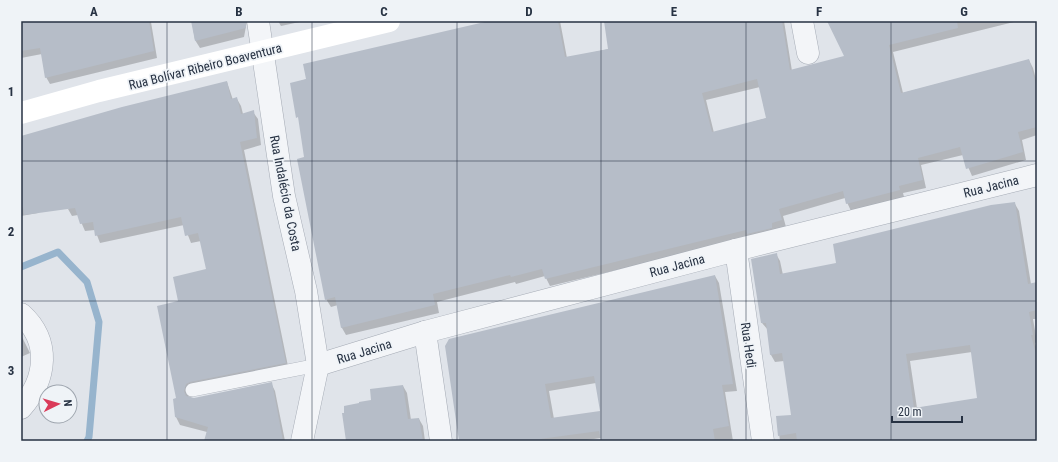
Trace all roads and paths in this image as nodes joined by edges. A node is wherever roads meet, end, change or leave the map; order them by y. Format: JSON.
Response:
{"nodes":[{"id":1,"x":258,"y":21,"type":"edge"},
{"id":2,"x":389,"y":21,"type":"edge"},
{"id":3,"x":802,"y":21,"type":"edge"},
{"id":4,"x":261,"y":52,"type":"junction"},
{"id":5,"x":808,"y":53,"type":"dead end"},
{"id":6,"x":21,"y":113,"type":"edge"},
{"id":7,"x":1037,"y":175,"type":"edge"},
{"id":8,"x":736,"y":250,"type":"junction"},
{"id":9,"x":21,"y":314,"type":"edge"},
{"id":10,"x":425,"y":332,"type":"junction"},
{"id":11,"x":318,"y":365,"type":"junction"},
{"id":12,"x":192,"y":390,"type":"dead end"},
{"id":13,"x":21,"y":408,"type":"edge"},
{"id":14,"x":302,"y":441,"type":"edge"},
{"id":15,"x":441,"y":441,"type":"edge"},
{"id":16,"x":763,"y":441,"type":"edge"}],
"edges":[{"from":1,"to":4,"type":"street","name":"Rua Indalécio da Costa"},
{"from":2,"to":4,"type":"main road","name":"Rua Bolívar Ribeiro Boaventura"},
{"from":3,"to":5,"type":"street"},
{"from":4,"to":6,"type":"main road","name":"Rua Bolívar Ribeiro Boaventura"},
{"from":4,"to":11,"type":"street","name":"Rua Indalécio da Costa"},
{"from":7,"to":8,"type":"street","name":"Rua Jacina"},
{"from":8,"to":10,"type":"street","name":"Rua Jacina"},
{"from":8,"to":16,"type":"street","name":"Rua Hedi"},
{"from":9,"to":13,"type":"street"},
{"from":10,"to":11,"type":"street","name":"Rua Jacina"},
{"from":10,"to":15,"type":"street"},
{"from":11,"to":12,"type":"lane"},
{"from":11,"to":14,"type":"street"}]}
